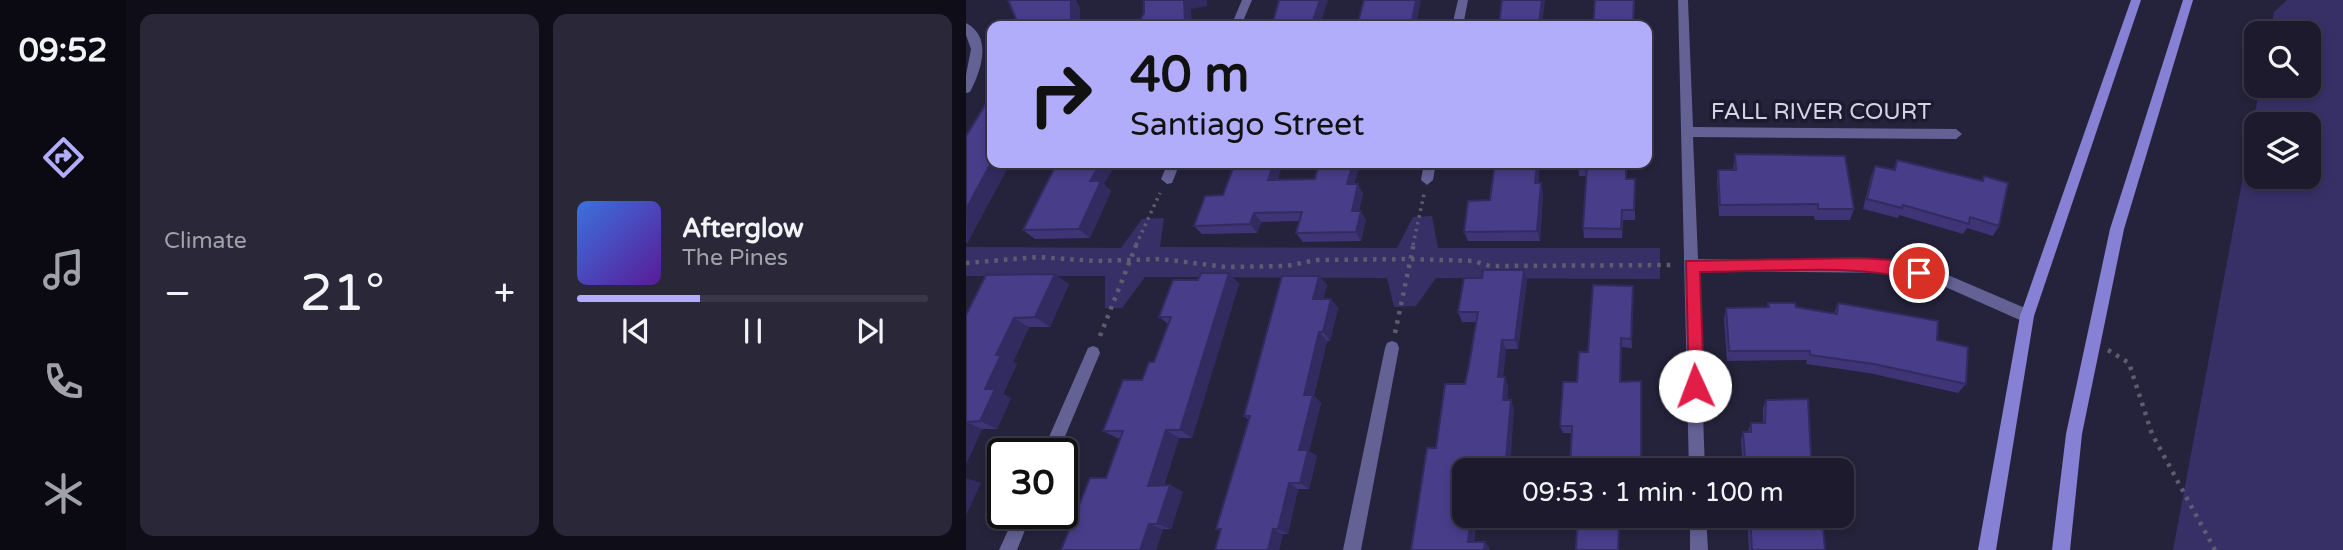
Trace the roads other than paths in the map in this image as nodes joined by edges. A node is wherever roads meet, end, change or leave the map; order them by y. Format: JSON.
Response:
{"nodes":[{"id":1,"x":1247,"y":0,"type":"edge"},
{"id":2,"x":1463,"y":0,"type":"edge"},
{"id":3,"x":1683,"y":0,"type":"edge"},
{"id":4,"x":2136,"y":0,"type":"edge"},
{"id":5,"x":2188,"y":0,"type":"edge"},
{"id":6,"x":1238,"y":21,"type":"edge"},
{"id":7,"x":1459,"y":21,"type":"edge"},
{"id":8,"x":966,"y":27,"type":"edge"},
{"id":9,"x":966,"y":89,"type":"edge"},
{"id":10,"x":1687,"y":132,"type":"junction"},
{"id":11,"x":1956,"y":134,"type":"dead end"},
{"id":12,"x":1172,"y":168,"type":"edge"},
{"id":13,"x":1429,"y":168,"type":"edge"},
{"id":14,"x":1167,"y":180,"type":"road end"},
{"id":15,"x":1427,"y":180,"type":"road end"},
{"id":16,"x":1692,"y":265,"type":"junction"},
{"id":17,"x":2027,"y":316,"type":"junction"},
{"id":18,"x":1392,"y":348,"type":"road end"},
{"id":19,"x":1093,"y":354,"type":"road end"},
{"id":20,"x":1057,"y":438,"type":"edge"},
{"id":21,"x":1697,"y":458,"type":"edge"},
{"id":22,"x":1698,"y":528,"type":"edge"},
{"id":23,"x":1017,"y":529,"type":"edge"},
{"id":24,"x":1007,"y":550,"type":"edge"},
{"id":25,"x":1352,"y":550,"type":"edge"},
{"id":26,"x":1699,"y":550,"type":"edge"},
{"id":27,"x":1987,"y":550,"type":"edge"},
{"id":28,"x":2061,"y":550,"type":"edge"}],
"edges":[{"from":1,"to":6,"type":"street"},
{"from":2,"to":7,"type":"street"},
{"from":3,"to":10,"type":"street"},
{"from":4,"to":17,"type":"main road"},
{"from":5,"to":28,"type":"main road"},
{"from":8,"to":9,"type":"street"},
{"from":10,"to":11,"type":"street","name":"FALL RIVER COURT"},
{"from":10,"to":16,"type":"street"},
{"from":12,"to":14,"type":"street"},
{"from":13,"to":15,"type":"street"},
{"from":16,"to":17,"type":"street"},
{"from":16,"to":21,"type":"street"},
{"from":17,"to":27,"type":"main road"},
{"from":18,"to":25,"type":"street"},
{"from":19,"to":20,"type":"street"},
{"from":22,"to":26,"type":"street"},
{"from":23,"to":24,"type":"street"}]}
